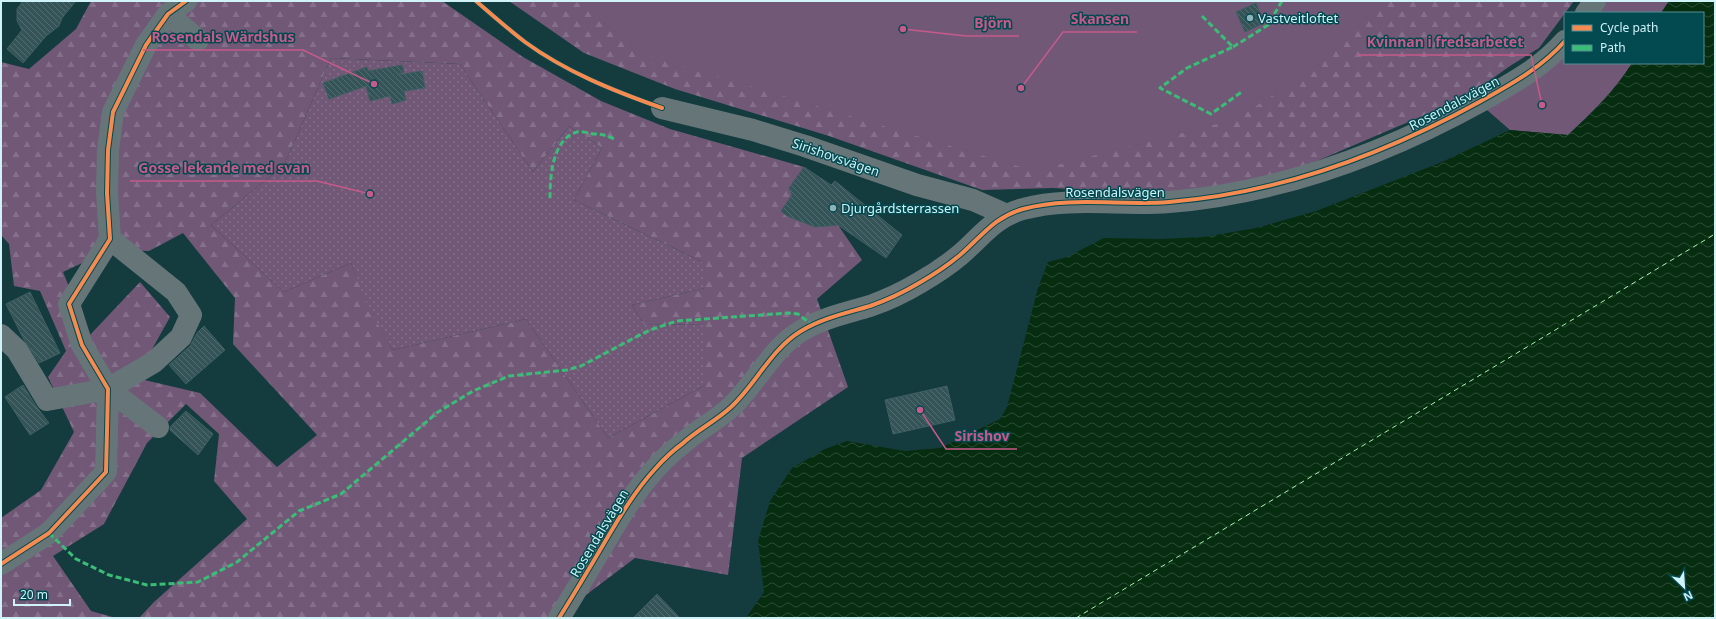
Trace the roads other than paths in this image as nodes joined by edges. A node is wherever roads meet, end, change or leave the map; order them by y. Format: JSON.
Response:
{"nodes":[{"id":1,"x":186,"y":1,"type":"edge"},
{"id":2,"x":1595,"y":1,"type":"edge"},
{"id":3,"x":1587,"y":12,"type":"edge"},
{"id":4,"x":168,"y":14,"type":"junction"},
{"id":5,"x":198,"y":40,"type":"dead end"},
{"id":6,"x":1564,"y":42,"type":"edge"},
{"id":7,"x":662,"y":108,"type":"dead end"},
{"id":8,"x":1007,"y":215,"type":"junction"},
{"id":9,"x":110,"y":239,"type":"junction"},
{"id":10,"x":1,"y":335,"type":"edge"},
{"id":11,"x":108,"y":389,"type":"junction"},
{"id":12,"x":158,"y":427,"type":"dead end"},
{"id":13,"x":1,"y":564,"type":"edge"},
{"id":14,"x":559,"y":618,"type":"edge"}],
"edges":[{"from":1,"to":4,"type":"street"},
{"from":2,"to":3,"type":"street"},
{"from":4,"to":5,"type":"street"},
{"from":4,"to":9,"type":"street"},
{"from":6,"to":8,"type":"street","name":"Rosendalsvägen"},
{"from":7,"to":8,"type":"street","name":"Sirishovsvägen"},
{"from":8,"to":14,"type":"street","name":"Rosendalsvägen"},
{"from":9,"to":11,"type":"street"},
{"from":9,"to":11,"type":"street"},
{"from":10,"to":11,"type":"street"},
{"from":11,"to":12,"type":"street"},
{"from":11,"to":13,"type":"street"}]}
